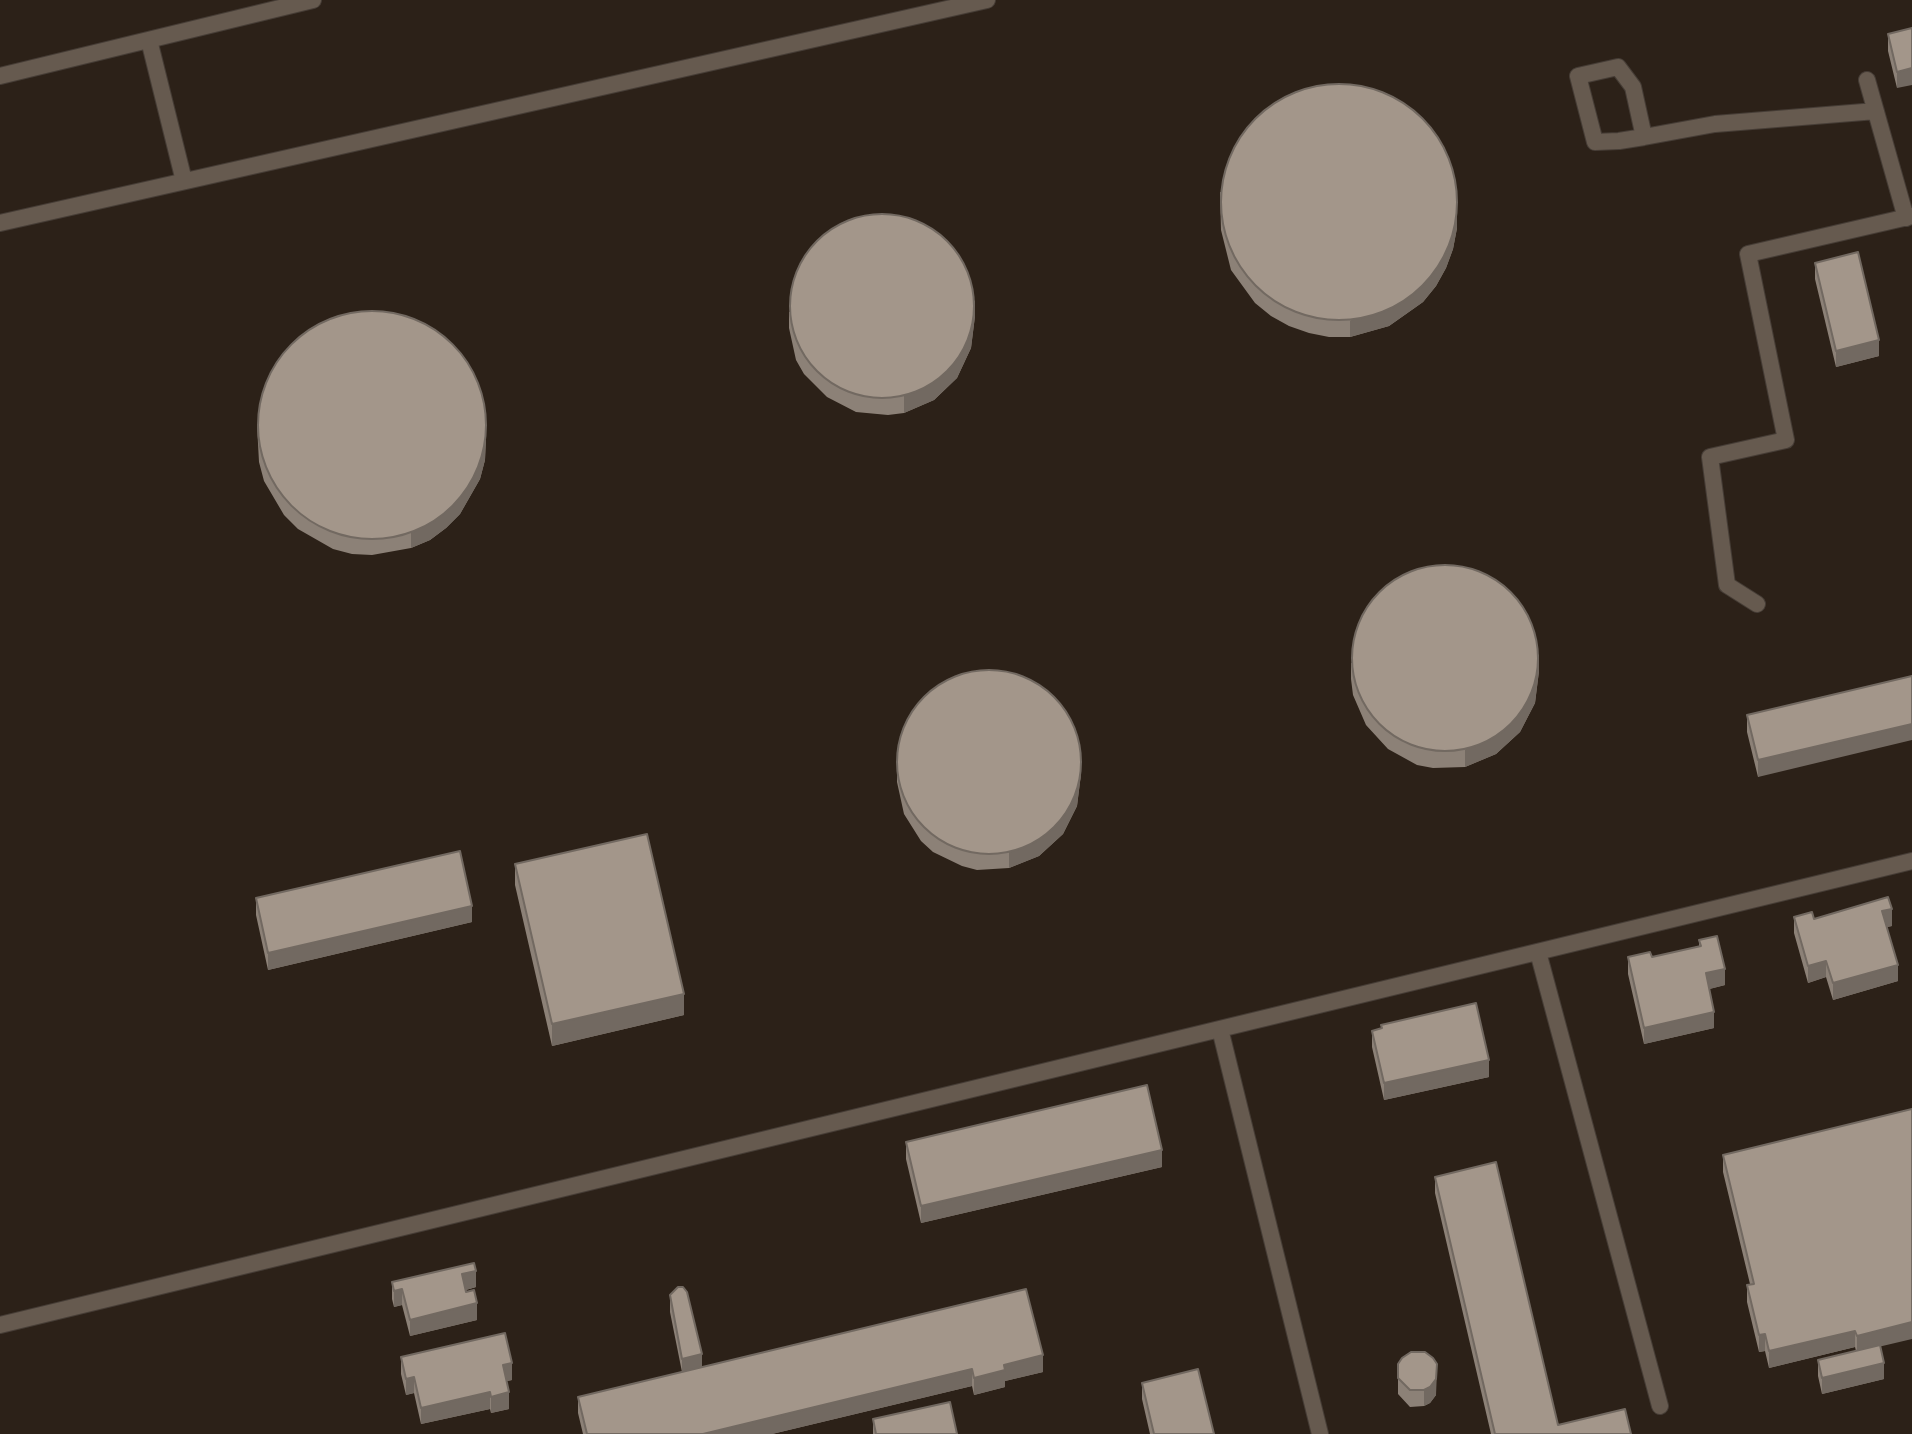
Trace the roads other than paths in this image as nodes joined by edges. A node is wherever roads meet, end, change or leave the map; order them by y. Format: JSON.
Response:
{"nodes":[{"id":1,"x":313,"y":0,"type":"edge"},
{"id":2,"x":977,"y":1,"type":"edge"},
{"id":3,"x":149,"y":40,"type":"junction"},
{"id":4,"x":0,"y":76,"type":"edge"},
{"id":5,"x":1867,"y":80,"type":"dead end"},
{"id":6,"x":1876,"y":111,"type":"junction"},
{"id":7,"x":1644,"y":137,"type":"junction"},
{"id":8,"x":184,"y":181,"type":"junction"},
{"id":9,"x":1909,"y":217,"type":"edge"},
{"id":10,"x":0,"y":223,"type":"edge"},
{"id":11,"x":1757,"y":604,"type":"dead end"},
{"id":12,"x":1912,"y":861,"type":"edge"},
{"id":13,"x":1538,"y":952,"type":"junction"},
{"id":14,"x":1220,"y":1029,"type":"junction"},
{"id":15,"x":0,"y":1325,"type":"edge"},
{"id":16,"x":1660,"y":1406,"type":"dead end"},
{"id":17,"x":1320,"y":1434,"type":"edge"}],
"edges":[{"from":1,"to":3,"type":"lane"},
{"from":2,"to":8,"type":"lane"},
{"from":3,"to":4,"type":"lane"},
{"from":3,"to":8,"type":"lane"},
{"from":5,"to":6,"type":"lane"},
{"from":6,"to":7,"type":"lane"},
{"from":6,"to":9,"type":"lane"},
{"from":7,"to":7,"type":"lane"},
{"from":8,"to":10,"type":"lane"},
{"from":9,"to":11,"type":"lane"},
{"from":12,"to":13,"type":"lane"},
{"from":13,"to":14,"type":"lane"},
{"from":13,"to":16,"type":"lane"},
{"from":14,"to":15,"type":"lane"},
{"from":14,"to":17,"type":"lane"}]}
